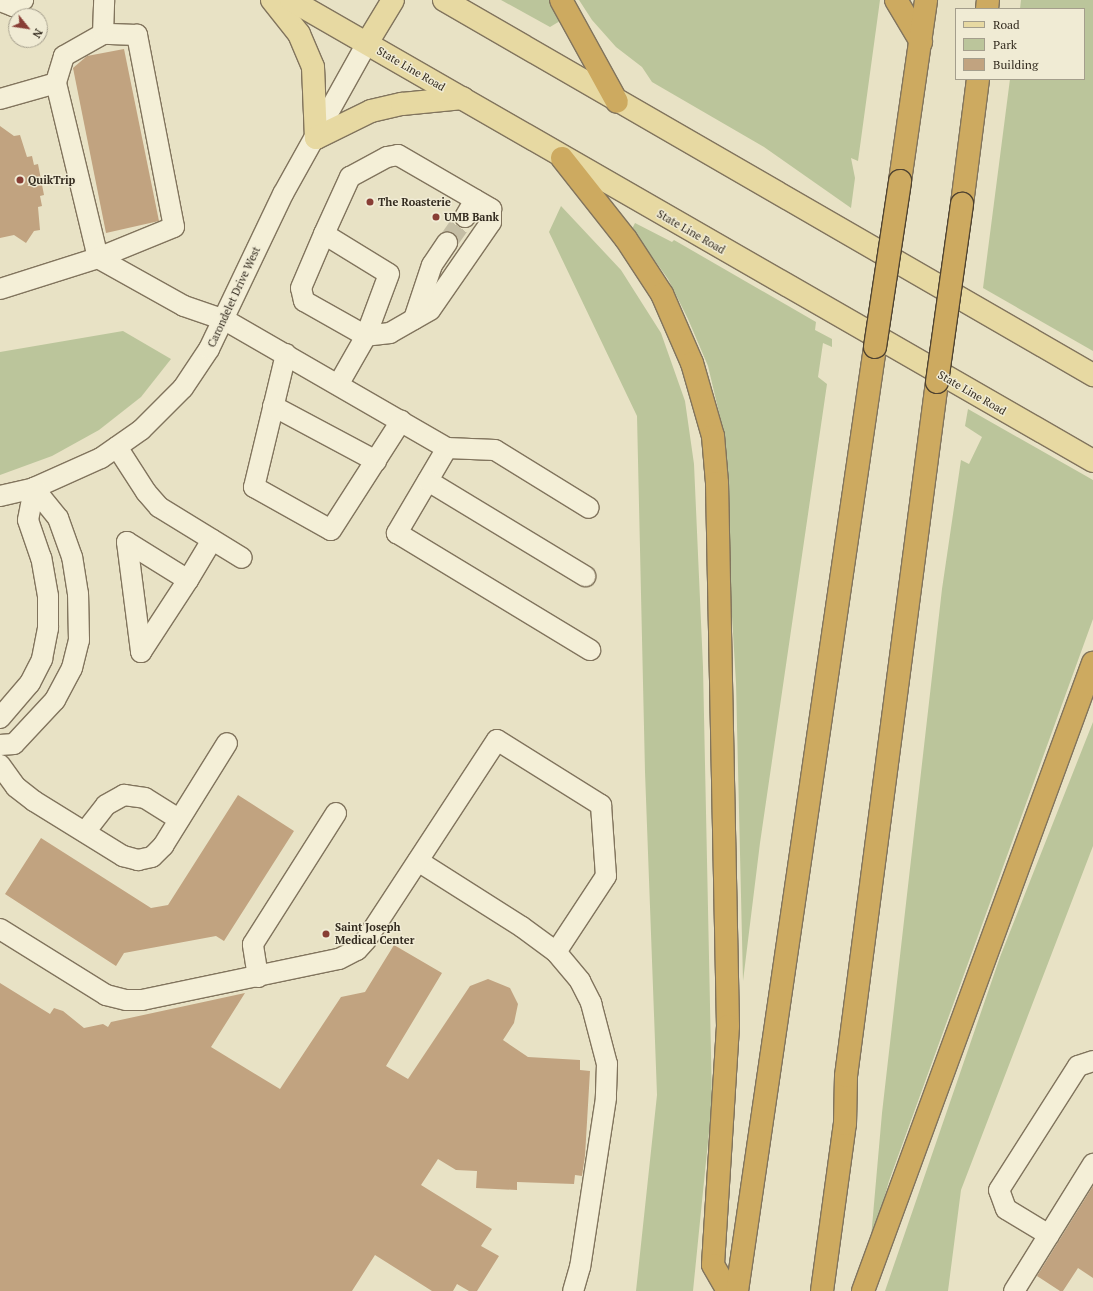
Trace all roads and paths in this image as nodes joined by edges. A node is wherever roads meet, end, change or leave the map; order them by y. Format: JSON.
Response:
{"nodes":[{"id":1,"x":23,"y":0,"type":"edge"},
{"id":2,"x":104,"y":0,"type":"edge"},
{"id":3,"x":272,"y":0,"type":"edge"},
{"id":4,"x":291,"y":0,"type":"edge"},
{"id":5,"x":393,"y":0,"type":"edge"},
{"id":6,"x":444,"y":0,"type":"edge"},
{"id":7,"x":561,"y":0,"type":"edge"},
{"id":8,"x":896,"y":0,"type":"edge"},
{"id":9,"x":926,"y":0,"type":"edge"},
{"id":10,"x":0,"y":1,"type":"edge"},
{"id":11,"x":103,"y":34,"type":"junction"},
{"id":12,"x":921,"y":42,"type":"junction"},
{"id":13,"x":367,"y":43,"type":"junction"},
{"id":14,"x":978,"y":80,"type":"edge"},
{"id":15,"x":56,"y":83,"type":"junction"},
{"id":16,"x":463,"y":98,"type":"junction"},
{"id":17,"x":0,"y":99,"type":"edge"},
{"id":18,"x":617,"y":102,"type":"junction"},
{"id":19,"x":316,"y":138,"type":"junction"},
{"id":20,"x":562,"y":158,"type":"junction"},
{"id":21,"x":475,"y":200,"type":"junction"},
{"id":22,"x":465,"y":217,"type":"tunnel mouth"},
{"id":23,"x":324,"y":234,"type":"junction"},
{"id":24,"x":447,"y":243,"type":"tunnel mouth"},
{"id":25,"x":98,"y":258,"type":"junction"},
{"id":26,"x":0,"y":289,"type":"edge"},
{"id":27,"x":414,"y":319,"type":"junction"},
{"id":28,"x":225,"y":320,"type":"junction"},
{"id":29,"x":366,"y":336,"type":"junction"},
{"id":30,"x":286,"y":354,"type":"junction"},
{"id":31,"x":1093,"y":375,"type":"edge"},
{"id":32,"x":338,"y":385,"type":"junction"},
{"id":33,"x":273,"y":406,"type":"junction"},
{"id":34,"x":401,"y":421,"type":"junction"},
{"id":35,"x":117,"y":447,"type":"junction"},
{"id":36,"x":447,"y":448,"type":"junction"},
{"id":37,"x":376,"y":461,"type":"junction"},
{"id":38,"x":1093,"y":461,"type":"edge"},
{"id":39,"x":428,"y":481,"type":"junction"},
{"id":40,"x":34,"y":488,"type":"junction"},
{"id":41,"x":0,"y":496,"type":"edge"},
{"id":42,"x":589,"y":508,"type":"dead end"},
{"id":43,"x":212,"y":540,"type":"junction"},
{"id":44,"x":242,"y":558,"type":"dead end"},
{"id":45,"x":585,"y":576,"type":"dead end"},
{"id":46,"x":188,"y":580,"type":"junction"},
{"id":47,"x":590,"y":650,"type":"dead end"},
{"id":48,"x":1093,"y":663,"type":"edge"},
{"id":49,"x":0,"y":718,"type":"edge"},
{"id":50,"x":227,"y":743,"type":"dead end"},
{"id":51,"x":0,"y":745,"type":"edge"},
{"id":52,"x":0,"y":765,"type":"edge"},
{"id":53,"x":336,"y":814,"type":"dead end"},
{"id":54,"x":179,"y":819,"type":"junction"},
{"id":55,"x":85,"y":832,"type":"junction"},
{"id":56,"x":418,"y":861,"type":"junction"},
{"id":57,"x":0,"y":929,"type":"edge"},
{"id":58,"x":556,"y":952,"type":"junction"},
{"id":59,"x":258,"y":977,"type":"junction"},
{"id":60,"x":1093,"y":1061,"type":"edge"},
{"id":61,"x":1093,"y":1164,"type":"edge"},
{"id":62,"x":1049,"y":1235,"type":"junction"},
{"id":63,"x":573,"y":1291,"type":"edge"},
{"id":64,"x":728,"y":1291,"type":"edge"},
{"id":65,"x":737,"y":1291,"type":"edge"},
{"id":66,"x":822,"y":1291,"type":"edge"},
{"id":67,"x":863,"y":1291,"type":"edge"},
{"id":68,"x":1014,"y":1291,"type":"edge"}],
"edges":[{"from":1,"to":10,"type":"street"},
{"from":2,"to":11,"type":"street"},
{"from":3,"to":19,"type":"main road"},
{"from":4,"to":13,"type":"main road","name":"State Line Road"},
{"from":5,"to":13,"type":"main road"},
{"from":6,"to":18,"type":"main road"},
{"from":7,"to":18,"type":"highway"},
{"from":8,"to":12,"type":"highway"},
{"from":9,"to":12,"type":"highway"},
{"from":11,"to":15,"type":"street"},
{"from":11,"to":25,"type":"street"},
{"from":12,"to":65,"type":"highway","bridge":true},
{"from":13,"to":16,"type":"main road","name":"State Line Road"},
{"from":13,"to":19,"type":"street","name":"Carondelet Drive West"},
{"from":14,"to":66,"type":"highway","bridge":true},
{"from":15,"to":17,"type":"street"},
{"from":15,"to":25,"type":"street"},
{"from":16,"to":19,"type":"main road"},
{"from":16,"to":20,"type":"main road","name":"State Line Road"},
{"from":18,"to":31,"type":"main road"},
{"from":19,"to":28,"type":"street","name":"Carondelet Drive West"},
{"from":20,"to":38,"type":"main road","name":"State Line Road"},
{"from":20,"to":64,"type":"highway"},
{"from":21,"to":22,"type":"street"},
{"from":21,"to":23,"type":"street"},
{"from":21,"to":27,"type":"street"},
{"from":23,"to":29,"type":"street"},
{"from":23,"to":29,"type":"street"},
{"from":24,"to":27,"type":"street"},
{"from":25,"to":26,"type":"street"},
{"from":25,"to":28,"type":"street"},
{"from":27,"to":29,"type":"street"},
{"from":28,"to":30,"type":"street"},
{"from":28,"to":35,"type":"street","name":"Carondelet Drive West"},
{"from":29,"to":32,"type":"street"},
{"from":30,"to":32,"type":"street"},
{"from":30,"to":33,"type":"street"},
{"from":32,"to":34,"type":"street"},
{"from":33,"to":37,"type":"street"},
{"from":33,"to":37,"type":"street"},
{"from":34,"to":36,"type":"street"},
{"from":34,"to":37,"type":"street"},
{"from":35,"to":40,"type":"street","name":"Carondelet Drive West"},
{"from":35,"to":43,"type":"street"},
{"from":36,"to":39,"type":"street"},
{"from":36,"to":42,"type":"street"},
{"from":39,"to":45,"type":"street"},
{"from":39,"to":47,"type":"street"},
{"from":40,"to":41,"type":"street","name":"Carondelet Drive West"},
{"from":40,"to":49,"type":"street"},
{"from":40,"to":51,"type":"street"},
{"from":43,"to":44,"type":"street"},
{"from":43,"to":46,"type":"street"},
{"from":46,"to":46,"type":"street"},
{"from":48,"to":67,"type":"highway"},
{"from":50,"to":54,"type":"street"},
{"from":52,"to":55,"type":"street"},
{"from":53,"to":59,"type":"street"},
{"from":54,"to":55,"type":"street"},
{"from":54,"to":55,"type":"street"},
{"from":56,"to":58,"type":"street"},
{"from":56,"to":58,"type":"street"},
{"from":56,"to":59,"type":"street"},
{"from":57,"to":59,"type":"street"},
{"from":58,"to":63,"type":"street"},
{"from":60,"to":62,"type":"street"},
{"from":61,"to":62,"type":"street"},
{"from":62,"to":68,"type":"street"}]}
